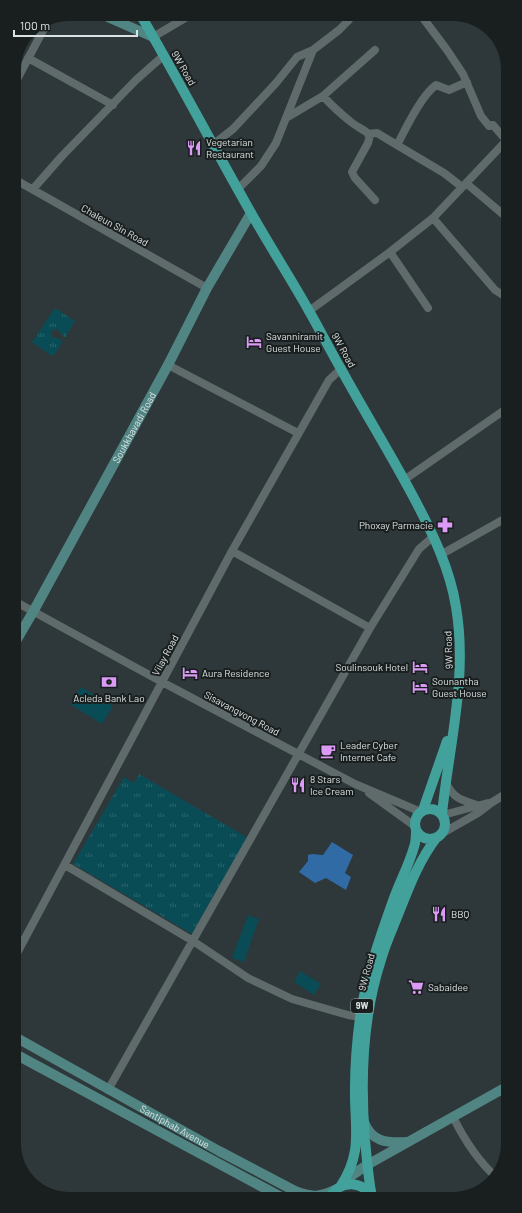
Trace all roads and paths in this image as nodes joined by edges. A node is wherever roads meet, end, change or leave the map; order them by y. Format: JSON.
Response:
{"nodes":[{"id":1,"x":117,"y":21,"type":"edge"},
{"id":2,"x":144,"y":21,"type":"edge"},
{"id":3,"x":180,"y":21,"type":"edge"},
{"id":4,"x":349,"y":21,"type":"edge"},
{"id":5,"x":425,"y":21,"type":"edge"},
{"id":6,"x":45,"y":27,"type":"edge"},
{"id":7,"x":153,"y":37,"type":"junction"},
{"id":8,"x":312,"y":50,"type":"junction"},
{"id":9,"x":375,"y":50,"type":"dead end"},
{"id":10,"x":163,"y":56,"type":"junction"},
{"id":11,"x":28,"y":58,"type":"junction"},
{"id":12,"x":21,"y":72,"type":"edge"},
{"id":13,"x":467,"y":82,"type":"junction"},
{"id":14,"x":323,"y":96,"type":"junction"},
{"id":15,"x":113,"y":105,"type":"junction"},
{"id":16,"x":286,"y":118,"type":"junction"},
{"id":17,"x":368,"y":134,"type":"junction"},
{"id":18,"x":501,"y":134,"type":"edge"},
{"id":19,"x":214,"y":144,"type":"junction"},
{"id":20,"x":397,"y":145,"type":"junction"},
{"id":21,"x":501,"y":146,"type":"edge"},
{"id":22,"x":21,"y":183,"type":"edge"},
{"id":23,"x":464,"y":185,"type":"junction"},
{"id":24,"x":33,"y":189,"type":"junction"},
{"id":25,"x":238,"y":189,"type":"junction"},
{"id":26,"x":375,"y":200,"type":"dead end"},
{"id":27,"x":501,"y":212,"type":"edge"},
{"id":28,"x":251,"y":213,"type":"junction"},
{"id":29,"x":433,"y":218,"type":"junction"},
{"id":30,"x":390,"y":252,"type":"junction"},
{"id":31,"x":207,"y":288,"type":"junction"},
{"id":32,"x":501,"y":294,"type":"edge"},
{"id":33,"x":428,"y":308,"type":"dead end"},
{"id":34,"x":309,"y":311,"type":"junction"},
{"id":35,"x":168,"y":365,"type":"junction"},
{"id":36,"x":341,"y":369,"type":"junction"},
{"id":37,"x":501,"y":412,"type":"edge"},
{"id":38,"x":298,"y":433,"type":"junction"},
{"id":39,"x":404,"y":480,"type":"junction"},
{"id":40,"x":501,"y":521,"type":"edge"},
{"id":41,"x":434,"y":536,"type":"junction"},
{"id":42,"x":232,"y":551,"type":"junction"},
{"id":43,"x":442,"y":554,"type":"junction"},
{"id":44,"x":21,"y":605,"type":"edge"},
{"id":45,"x":33,"y":612,"type":"junction"},
{"id":46,"x":370,"y":628,"type":"junction"},
{"id":47,"x":21,"y":632,"type":"edge"},
{"id":48,"x":162,"y":682,"type":"junction"},
{"id":49,"x":454,"y":718,"type":"junction"},
{"id":50,"x":299,"y":754,"type":"junction"},
{"id":51,"x":446,"y":782,"type":"junction"},
{"id":52,"x":355,"y":784,"type":"junction"},
{"id":53,"x":501,"y":797,"type":"edge"},
{"id":54,"x":491,"y":803,"type":"junction"},
{"id":55,"x":477,"y":806,"type":"junction"},
{"id":56,"x":422,"y":811,"type":"junction"},
{"id":57,"x":442,"y":815,"type":"junction"},
{"id":58,"x":416,"y":828,"type":"junction"},
{"id":59,"x":439,"y":835,"type":"junction"},
{"id":60,"x":65,"y":865,"type":"junction"},
{"id":61,"x":193,"y":941,"type":"junction"},
{"id":62,"x":21,"y":946,"type":"edge"},
{"id":63,"x":360,"y":1017,"type":"junction"},
{"id":64,"x":21,"y":1040,"type":"edge"},
{"id":65,"x":21,"y":1057,"type":"edge"},
{"id":66,"x":358,"y":1088,"type":"junction"},
{"id":67,"x":108,"y":1090,"type":"junction"},
{"id":68,"x":501,"y":1090,"type":"edge"},
{"id":69,"x":453,"y":1117,"type":"junction"},
{"id":70,"x":364,"y":1122,"type":"junction"},
{"id":71,"x":408,"y":1142,"type":"junction"},
{"id":72,"x":367,"y":1165,"type":"junction"},
{"id":73,"x":491,"y":1173,"type":"edge"},
{"id":74,"x":333,"y":1191,"type":"edge"},
{"id":75,"x":272,"y":1192,"type":"edge"},
{"id":76,"x":298,"y":1192,"type":"edge"},
{"id":77,"x":368,"y":1192,"type":"edge"},
{"id":78,"x":371,"y":1192,"type":"edge"}],
"edges":[{"from":1,"to":7,"type":"street"},
{"from":2,"to":7,"type":"main road","name":"9W Road"},
{"from":3,"to":7,"type":"street"},
{"from":4,"to":8,"type":"street"},
{"from":5,"to":13,"type":"street"},
{"from":6,"to":11,"type":"street"},
{"from":7,"to":10,"type":"main road","name":"9W Road"},
{"from":8,"to":16,"type":"street"},
{"from":8,"to":19,"type":"street"},
{"from":9,"to":14,"type":"street"},
{"from":10,"to":15,"type":"street"},
{"from":10,"to":19,"type":"main road","name":"9W Road"},
{"from":11,"to":12,"type":"street"},
{"from":11,"to":15,"type":"street"},
{"from":13,"to":18,"type":"street"},
{"from":13,"to":20,"type":"street"},
{"from":14,"to":16,"type":"street"},
{"from":14,"to":17,"type":"street"},
{"from":15,"to":24,"type":"street"},
{"from":16,"to":25,"type":"street"},
{"from":17,"to":20,"type":"street"},
{"from":17,"to":26,"type":"street"},
{"from":19,"to":25,"type":"main road","name":"9W Road"},
{"from":20,"to":23,"type":"street"},
{"from":21,"to":23,"type":"street"},
{"from":22,"to":24,"type":"street","name":"Chaleun Sin Road"},
{"from":23,"to":27,"type":"street"},
{"from":23,"to":29,"type":"street"},
{"from":24,"to":31,"type":"street","name":"Chaleun Sin Road"},
{"from":25,"to":28,"type":"main road","name":"9W Road"},
{"from":28,"to":31,"type":"street","name":"Soukkhavadi Road"},
{"from":28,"to":34,"type":"main road","name":"9W Road"},
{"from":29,"to":30,"type":"street"},
{"from":29,"to":32,"type":"street"},
{"from":30,"to":33,"type":"street"},
{"from":30,"to":34,"type":"street"},
{"from":31,"to":35,"type":"street","name":"Soukkhavadi Road"},
{"from":34,"to":36,"type":"main road","name":"9W Road"},
{"from":35,"to":38,"type":"street"},
{"from":35,"to":45,"type":"street","name":"Soukkhavadi Road"},
{"from":36,"to":38,"type":"street","name":"Vilay Road"},
{"from":36,"to":39,"type":"main road","name":"9W Road"},
{"from":37,"to":39,"type":"street"},
{"from":38,"to":42,"type":"street","name":"Vilay Road"},
{"from":39,"to":41,"type":"main road","name":"9W Road"},
{"from":40,"to":43,"type":"street"},
{"from":41,"to":43,"type":"main road","name":"9W Road"},
{"from":41,"to":46,"type":"street"},
{"from":42,"to":46,"type":"street"},
{"from":42,"to":48,"type":"street","name":"Vilay Road"},
{"from":43,"to":49,"type":"main road","name":"9W Road"},
{"from":44,"to":45,"type":"street","name":"Sisavangvong Road"},
{"from":45,"to":47,"type":"street","name":"Soukkhavadi Road"},
{"from":45,"to":48,"type":"street","name":"Sisavangvong Road"},
{"from":46,"to":50,"type":"street"},
{"from":48,"to":50,"type":"street","name":"Sisavangvong Road"},
{"from":48,"to":60,"type":"street","name":"Vilay Road"},
{"from":49,"to":51,"type":"main road","name":"9W Road"},
{"from":49,"to":56,"type":"main road","name":"9W Road"},
{"from":50,"to":52,"type":"street","name":"Sisavangvong Road"},
{"from":50,"to":61,"type":"street"},
{"from":51,"to":55,"type":"street"},
{"from":51,"to":57,"type":"main road","name":"9W Road"},
{"from":52,"to":56,"type":"street","name":"Sisavangvong Road"},
{"from":52,"to":58,"type":"street","name":"Sisavangvong Road"},
{"from":53,"to":54,"type":"street"},
{"from":54,"to":55,"type":"street"},
{"from":54,"to":59,"type":"street"},
{"from":55,"to":57,"type":"street"},
{"from":56,"to":57,"type":"main road"},
{"from":56,"to":58,"type":"main road"},
{"from":57,"to":59,"type":"main road"},
{"from":58,"to":59,"type":"main road"},
{"from":58,"to":63,"type":"main road","name":"9W Road","number":"9W"},
{"from":59,"to":66,"type":"main road","name":"9W Road","number":"9W"},
{"from":60,"to":61,"type":"street"},
{"from":60,"to":62,"type":"street","name":"Vilay Road"},
{"from":61,"to":63,"type":"street"},
{"from":61,"to":67,"type":"street"},
{"from":63,"to":66,"type":"main road","name":"9W Road","number":"9W"},
{"from":64,"to":67,"type":"street","name":"Santiphab Avenue"},
{"from":65,"to":75,"type":"street","name":"Santiphab Avenue"},
{"from":66,"to":70,"type":"main road","name":"9W Road","number":"9W"},
{"from":66,"to":74,"type":"main road","name":"9W Road","number":"9W"},
{"from":67,"to":76,"type":"street","name":"Santiphab Avenue"},
{"from":68,"to":69,"type":"street"},
{"from":69,"to":71,"type":"street"},
{"from":69,"to":73,"type":"street"},
{"from":70,"to":71,"type":"street"},
{"from":70,"to":72,"type":"main road","name":"9W Road","number":"9W"},
{"from":71,"to":72,"type":"street"},
{"from":72,"to":74,"type":"street"},
{"from":72,"to":78,"type":"main road","name":"9W Road","number":"9W"},
{"from":74,"to":77,"type":"main road","name":"9W Road","number":"9W"}]}
